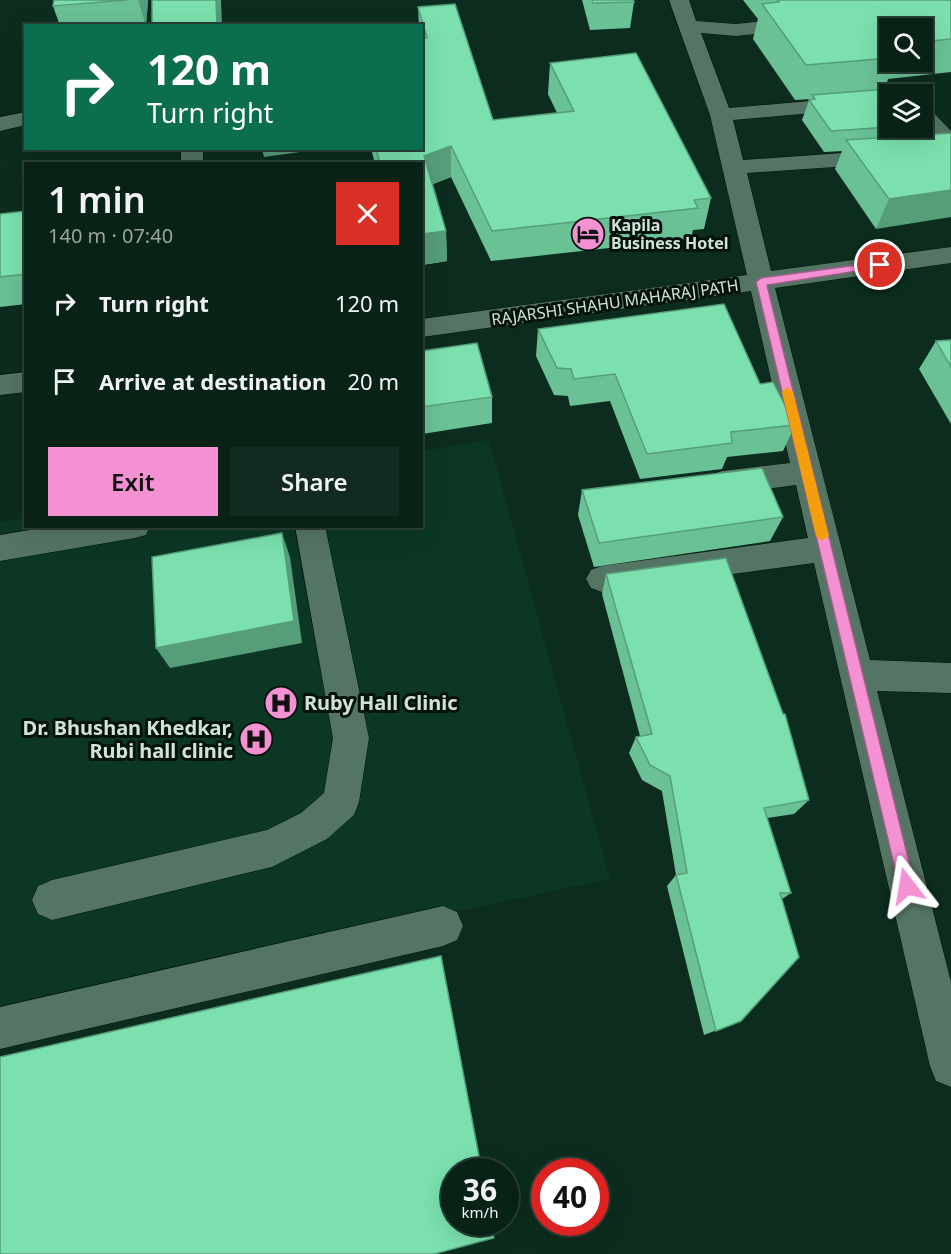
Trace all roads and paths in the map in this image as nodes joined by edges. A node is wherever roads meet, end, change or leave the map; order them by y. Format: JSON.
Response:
{"nodes":[{"id":1,"x":690,"y":12,"type":"edge"},
{"id":2,"x":815,"y":22,"type":"edge"},
{"id":3,"x":879,"y":101,"type":"edge"},
{"id":4,"x":768,"y":111,"type":"junction"},
{"id":5,"x":721,"y":115,"type":"junction"},
{"id":6,"x":24,"y":118,"type":"edge"},
{"id":7,"x":0,"y":124,"type":"edge"},
{"id":8,"x":933,"y":125,"type":"edge"},
{"id":9,"x":951,"y":144,"type":"edge"},
{"id":10,"x":951,"y":152,"type":"edge"},
{"id":11,"x":792,"y":163,"type":"junction"},
{"id":12,"x":734,"y":167,"type":"junction"},
{"id":13,"x":951,"y":255,"type":"edge"},
{"id":14,"x":761,"y":282,"type":"junction"},
{"id":15,"x":423,"y":328,"type":"edge"},
{"id":16,"x":24,"y":382,"type":"edge"},
{"id":17,"x":0,"y":385,"type":"edge"},
{"id":18,"x":807,"y":472,"type":"junction"},
{"id":19,"x":694,"y":487,"type":"edge"},
{"id":20,"x":123,"y":528,"type":"edge"},
{"id":21,"x":310,"y":528,"type":"edge"},
{"id":22,"x":0,"y":548,"type":"edge"},
{"id":23,"x":825,"y":549,"type":"junction"},
{"id":24,"x":602,"y":579,"type":"dead end"},
{"id":25,"x":856,"y":675,"type":"junction"},
{"id":26,"x":951,"y":678,"type":"edge"},
{"id":27,"x":52,"y":900,"type":"dead end"},
{"id":28,"x":443,"y":926,"type":"dead end"},
{"id":29,"x":943,"y":998,"type":"edge"},
{"id":30,"x":0,"y":1028,"type":"edge"},
{"id":31,"x":951,"y":1066,"type":"edge"}],
"edges":[{"from":1,"to":2,"type":"street"},
{"from":1,"to":5,"type":"street"},
{"from":3,"to":4,"type":"street"},
{"from":4,"to":5,"type":"street"},
{"from":4,"to":11,"type":"street"},
{"from":5,"to":12,"type":"street"},
{"from":6,"to":7,"type":"street"},
{"from":8,"to":9,"type":"street"},
{"from":10,"to":11,"type":"street"},
{"from":11,"to":12,"type":"street"},
{"from":12,"to":14,"type":"street"},
{"from":13,"to":14,"type":"street","name":"RAJARSHI SHAHU MAHARAJ PATH"},
{"from":14,"to":15,"type":"street","name":"RAJARSHI SHAHU MAHARAJ PATH"},
{"from":14,"to":18,"type":"street"},
{"from":16,"to":17,"type":"street"},
{"from":18,"to":19,"type":"street"},
{"from":18,"to":23,"type":"street"},
{"from":20,"to":22,"type":"street"},
{"from":21,"to":27,"type":"street"},
{"from":23,"to":24,"type":"street"},
{"from":23,"to":25,"type":"street"},
{"from":25,"to":26,"type":"street"},
{"from":25,"to":29,"type":"street"},
{"from":28,"to":30,"type":"street"},
{"from":29,"to":31,"type":"street"}]}
